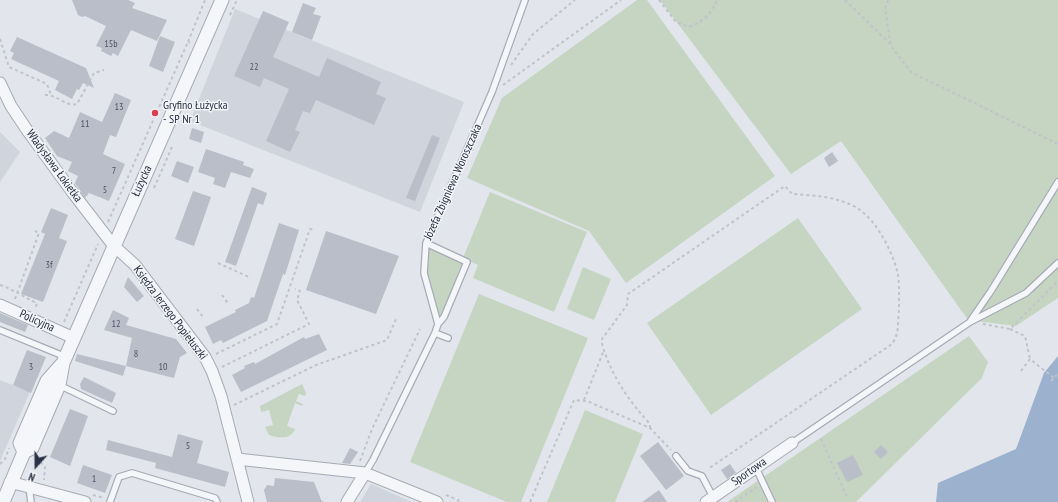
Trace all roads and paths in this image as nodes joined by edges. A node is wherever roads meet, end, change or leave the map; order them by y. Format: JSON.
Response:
{"nodes":[{"id":1,"x":205,"y":0,"type":"edge"},
{"id":2,"x":222,"y":0,"type":"edge"},
{"id":3,"x":525,"y":0,"type":"edge"},
{"id":4,"x":575,"y":0,"type":"edge"},
{"id":5,"x":621,"y":0,"type":"edge"},
{"id":6,"x":659,"y":0,"type":"edge"},
{"id":7,"x":717,"y":0,"type":"edge"},
{"id":8,"x":844,"y":0,"type":"edge"},
{"id":9,"x":888,"y":0,"type":"edge"},
{"id":10,"x":0,"y":39,"type":"edge"},
{"id":11,"x":188,"y":42,"type":"dead end"},
{"id":12,"x":891,"y":46,"type":"junction"},
{"id":13,"x":510,"y":66,"type":"dead end"},
{"id":14,"x":104,"y":70,"type":"dead end"},
{"id":15,"x":0,"y":83,"type":"edge"},
{"id":16,"x":492,"y":92,"type":"junction"},
{"id":17,"x":51,"y":94,"type":"junction"},
{"id":18,"x":45,"y":95,"type":"dead end"},
{"id":19,"x":1058,"y":144,"type":"edge"},
{"id":20,"x":1058,"y":182,"type":"edge"},
{"id":21,"x":314,"y":230,"type":"dead end"},
{"id":22,"x":35,"y":231,"type":"dead end"},
{"id":23,"x":426,"y":243,"type":"junction"},
{"id":24,"x":114,"y":245,"type":"junction"},
{"id":25,"x":218,"y":263,"type":"dead end"},
{"id":26,"x":1058,"y":263,"type":"edge"},
{"id":27,"x":252,"y":278,"type":"dead end"},
{"id":28,"x":1058,"y":281,"type":"edge"},
{"id":29,"x":0,"y":285,"type":"edge"},
{"id":30,"x":295,"y":290,"type":"dead end"},
{"id":31,"x":18,"y":291,"type":"junction"},
{"id":32,"x":222,"y":296,"type":"dead end"},
{"id":33,"x":0,"y":305,"type":"edge"},
{"id":34,"x":228,"y":305,"type":"dead end"},
{"id":35,"x":197,"y":309,"type":"dead end"},
{"id":36,"x":11,"y":310,"type":"junction"},
{"id":37,"x":41,"y":311,"type":"dead end"},
{"id":38,"x":203,"y":317,"type":"dead end"},
{"id":39,"x":396,"y":319,"type":"dead end"},
{"id":40,"x":970,"y":322,"type":"junction"},
{"id":41,"x":438,"y":324,"type":"junction"},
{"id":42,"x":420,"y":329,"type":"dead end"},
{"id":43,"x":1010,"y":329,"type":"junction"},
{"id":44,"x":0,"y":330,"type":"edge"},
{"id":45,"x":435,"y":333,"type":"junction"},
{"id":46,"x":74,"y":338,"type":"junction"},
{"id":47,"x":448,"y":338,"type":"dead end"},
{"id":48,"x":604,"y":350,"type":"junction"},
{"id":49,"x":216,"y":354,"type":"dead end"},
{"id":50,"x":1030,"y":359,"type":"junction"},
{"id":51,"x":64,"y":360,"type":"junction"},
{"id":52,"x":222,"y":367,"type":"dead end"},
{"id":53,"x":1021,"y":371,"type":"dead end"},
{"id":54,"x":1056,"y":375,"type":"dead end"},
{"id":55,"x":1054,"y":378,"type":"junction"},
{"id":56,"x":1051,"y":381,"type":"dead end"},
{"id":57,"x":53,"y":383,"type":"junction"},
{"id":58,"x":584,"y":400,"type":"junction"},
{"id":59,"x":231,"y":404,"type":"dead end"},
{"id":60,"x":113,"y":411,"type":"dead end"},
{"id":61,"x":650,"y":428,"type":"junction"},
{"id":62,"x":820,"y":439,"type":"dead end"},
{"id":63,"x":792,"y":443,"type":"joint"},
{"id":64,"x":23,"y":452,"type":"junction"},
{"id":65,"x":676,"y":456,"type":"joint"},
{"id":66,"x":237,"y":459,"type":"junction"},
{"id":67,"x":360,"y":461,"type":"dead end"},
{"id":68,"x":0,"y":464,"type":"edge"},
{"id":69,"x":756,"y":468,"type":"junction"},
{"id":70,"x":364,"y":472,"type":"junction"},
{"id":71,"x":699,"y":475,"type":"junction"},
{"id":72,"x":5,"y":482,"type":"edge"},
{"id":73,"x":763,"y":482,"type":"junction"},
{"id":74,"x":43,"y":485,"type":"dead end"},
{"id":75,"x":28,"y":487,"type":"junction"},
{"id":76,"x":847,"y":497,"type":"dead end"},
{"id":77,"x":710,"y":500,"type":"edge"},
{"id":78,"x":3,"y":502,"type":"edge"},
{"id":79,"x":31,"y":502,"type":"edge"},
{"id":80,"x":85,"y":502,"type":"edge"},
{"id":81,"x":110,"y":502,"type":"edge"},
{"id":82,"x":217,"y":502,"type":"edge"},
{"id":83,"x":248,"y":502,"type":"edge"},
{"id":84,"x":347,"y":502,"type":"edge"},
{"id":85,"x":438,"y":502,"type":"edge"},
{"id":86,"x":530,"y":502,"type":"edge"},
{"id":87,"x":735,"y":502,"type":"edge"},
{"id":88,"x":772,"y":502,"type":"edge"}],
"edges":[{"from":1,"to":11,"type":"path"},
{"from":2,"to":24,"type":"street","name":"Łużycka"},
{"from":3,"to":16,"type":"lane","name":"Józefa Zbigniewa Woroszczaka"},
{"from":4,"to":13,"type":"path"},
{"from":5,"to":16,"type":"path"},
{"from":6,"to":7,"type":"path"},
{"from":8,"to":12,"type":"path"},
{"from":9,"to":12,"type":"path"},
{"from":10,"to":17,"type":"path"},
{"from":12,"to":19,"type":"path"},
{"from":14,"to":17,"type":"path"},
{"from":15,"to":24,"type":"street","name":"Władysława Łokietka"},
{"from":16,"to":23,"type":"lane","name":"Józefa Zbigniewa Woroszczaka"},
{"from":17,"to":18,"type":"path"},
{"from":20,"to":40,"type":"lane"},
{"from":21,"to":49,"type":"path"},
{"from":22,"to":31,"type":"path"},
{"from":23,"to":41,"type":"lane","name":"Józefa Zbigniewa Woroszczaka"},
{"from":23,"to":41,"type":"lane"},
{"from":24,"to":46,"type":"street","name":"Łużycka"},
{"from":24,"to":66,"type":"street","name":"Księdza Jerzego Popiełuszki"},
{"from":25,"to":27,"type":"path"},
{"from":26,"to":40,"type":"lane"},
{"from":28,"to":43,"type":"path"},
{"from":29,"to":31,"type":"path"},
{"from":30,"to":52,"type":"path"},
{"from":31,"to":36,"type":"path"},
{"from":31,"to":37,"type":"path"},
{"from":32,"to":34,"type":"path"},
{"from":33,"to":36,"type":"street","name":"Policyjna"},
{"from":35,"to":38,"type":"path"},
{"from":36,"to":46,"type":"street","name":"Policyjna"},
{"from":39,"to":59,"type":"path"},
{"from":40,"to":43,"type":"path"},
{"from":40,"to":63,"type":"lane"},
{"from":41,"to":45,"type":"lane"},
{"from":42,"to":67,"type":"path"},
{"from":43,"to":50,"type":"path"},
{"from":44,"to":51,"type":"lane"},
{"from":45,"to":47,"type":"lane"},
{"from":45,"to":70,"type":"lane"},
{"from":46,"to":51,"type":"street","name":"Łużycka"},
{"from":48,"to":58,"type":"path"},
{"from":48,"to":61,"type":"path"},
{"from":48,"to":71,"type":"path"},
{"from":50,"to":53,"type":"path"},
{"from":50,"to":55,"type":"path"},
{"from":51,"to":57,"type":"street","name":"Łużycka"},
{"from":54,"to":55,"type":"path"},
{"from":55,"to":56,"type":"path"},
{"from":57,"to":60,"type":"lane"},
{"from":57,"to":64,"type":"street","name":"Łużycka"},
{"from":58,"to":61,"type":"path"},
{"from":58,"to":86,"type":"path"},
{"from":61,"to":65,"type":"path"},
{"from":62,"to":76,"type":"path"},
{"from":63,"to":69,"type":"street","name":"Sportowa"},
{"from":64,"to":68,"type":"path"},
{"from":64,"to":72,"type":"street","name":"Łużycka"},
{"from":64,"to":74,"type":"path"},
{"from":65,"to":71,"type":"lane"},
{"from":66,"to":70,"type":"street"},
{"from":66,"to":83,"type":"street","name":"Księdza Jerzego Popiełuszki"},
{"from":69,"to":73,"type":"lane"},
{"from":69,"to":77,"type":"street","name":"Sportowa"},
{"from":70,"to":84,"type":"street"},
{"from":70,"to":85,"type":"street"},
{"from":71,"to":77,"type":"lane"},
{"from":72,"to":75,"type":"street"},
{"from":72,"to":78,"type":"street","name":"Łużycka"},
{"from":73,"to":87,"type":"path"},
{"from":73,"to":88,"type":"lane"},
{"from":75,"to":79,"type":"lane"},
{"from":75,"to":80,"type":"street"},
{"from":81,"to":82,"type":"lane"}]}
